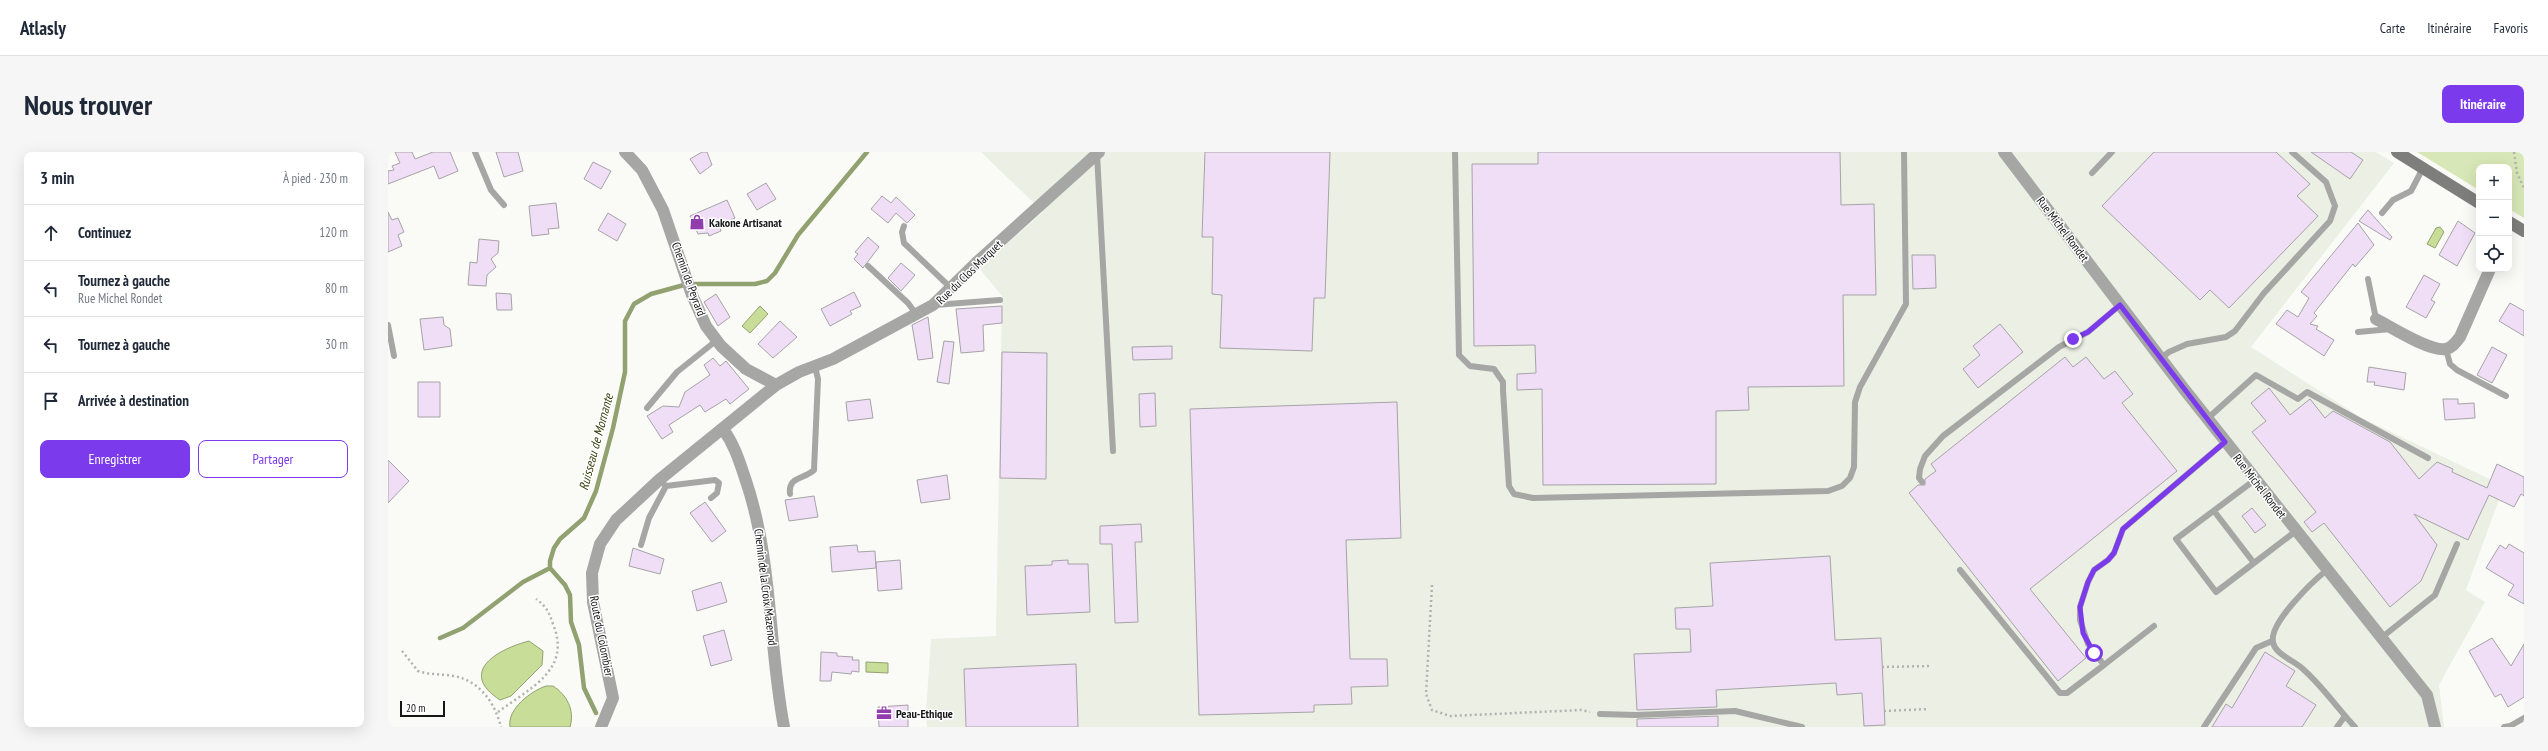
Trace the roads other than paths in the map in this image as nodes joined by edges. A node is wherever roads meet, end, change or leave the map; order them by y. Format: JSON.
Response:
{"nodes":[{"id":1,"x":475,"y":152,"type":"edge"},
{"id":2,"x":625,"y":152,"type":"edge"},
{"id":3,"x":1455,"y":152,"type":"edge"},
{"id":4,"x":1904,"y":152,"type":"edge"},
{"id":5,"x":2004,"y":152,"type":"edge"},
{"id":6,"x":2112,"y":152,"type":"edge"},
{"id":7,"x":2292,"y":152,"type":"edge"},
{"id":8,"x":2397,"y":152,"type":"edge"},
{"id":9,"x":1098,"y":153,"type":"edge"},
{"id":10,"x":2423,"y":168,"type":"junction"},
{"id":11,"x":2092,"y":173,"type":"dead end"},
{"id":12,"x":2476,"y":201,"type":"edge"},
{"id":13,"x":504,"y":205,"type":"dead end"},
{"id":14,"x":2382,"y":213,"type":"dead end"},
{"id":15,"x":2512,"y":225,"type":"edge"},
{"id":16,"x":904,"y":226,"type":"dead end"},
{"id":17,"x":2524,"y":231,"type":"edge"},
{"id":18,"x":868,"y":266,"type":"dead end"},
{"id":19,"x":2489,"y":272,"type":"edge"},
{"id":20,"x":2368,"y":279,"type":"dead end"},
{"id":21,"x":952,"y":289,"type":"junction"},
{"id":22,"x":1000,"y":300,"type":"dead end"},
{"id":23,"x":933,"y":305,"type":"junction"},
{"id":24,"x":2120,"y":305,"type":"junction"},
{"id":25,"x":916,"y":314,"type":"junction"},
{"id":26,"x":2376,"y":319,"type":"joint"},
{"id":27,"x":388,"y":325,"type":"edge"},
{"id":28,"x":2395,"y":329,"type":"junction"},
{"id":29,"x":2358,"y":332,"type":"dead end"},
{"id":30,"x":717,"y":340,"type":"junction"},
{"id":31,"x":2446,"y":349,"type":"junction"},
{"id":32,"x":394,"y":356,"type":"dead end"},
{"id":33,"x":2161,"y":358,"type":"junction"},
{"id":34,"x":815,"y":367,"type":"junction"},
{"id":35,"x":776,"y":385,"type":"junction"},
{"id":36,"x":2506,"y":396,"type":"dead end"},
{"id":37,"x":647,"y":408,"type":"dead end"},
{"id":38,"x":2207,"y":419,"type":"junction"},
{"id":39,"x":723,"y":429,"type":"junction"},
{"id":40,"x":2225,"y":442,"type":"junction"},
{"id":41,"x":1113,"y":452,"type":"dead end"},
{"id":42,"x":2428,"y":458,"type":"dead end"},
{"id":43,"x":2256,"y":480,"type":"junction"},
{"id":44,"x":1922,"y":482,"type":"dead end"},
{"id":45,"x":662,"y":483,"type":"junction"},
{"id":46,"x":790,"y":494,"type":"dead end"},
{"id":47,"x":711,"y":498,"type":"dead end"},
{"id":48,"x":2214,"y":511,"type":"junction"},
{"id":49,"x":2296,"y":531,"type":"junction"},
{"id":50,"x":2457,"y":544,"type":"dead end"},
{"id":51,"x":641,"y":545,"type":"dead end"},
{"id":52,"x":2254,"y":563,"type":"junction"},
{"id":53,"x":1960,"y":570,"type":"dead end"},
{"id":54,"x":2327,"y":570,"type":"junction"},
{"id":55,"x":2154,"y":626,"type":"dead end"},
{"id":56,"x":2381,"y":638,"type":"junction"},
{"id":57,"x":2272,"y":641,"type":"junction"},
{"id":58,"x":2104,"y":665,"type":"junction"},
{"id":59,"x":1600,"y":714,"type":"road end"},
{"id":60,"x":2345,"y":716,"type":"junction"},
{"id":61,"x":2524,"y":718,"type":"edge"},
{"id":62,"x":601,"y":727,"type":"edge"},
{"id":63,"x":784,"y":727,"type":"edge"},
{"id":64,"x":1802,"y":727,"type":"edge"},
{"id":65,"x":2204,"y":727,"type":"edge"},
{"id":66,"x":2337,"y":727,"type":"edge"},
{"id":67,"x":2356,"y":727,"type":"edge"},
{"id":68,"x":2435,"y":727,"type":"edge"},
{"id":69,"x":2504,"y":727,"type":"edge"}],
"edges":[{"from":1,"to":13,"type":"lane"},
{"from":2,"to":30,"type":"street","name":"Chemin de Peyrard"},
{"from":3,"to":4,"type":"lane"},
{"from":5,"to":24,"type":"street","name":"Rue Michel Rondet"},
{"from":6,"to":11,"type":"lane"},
{"from":7,"to":33,"type":"lane"},
{"from":8,"to":10,"type":"street"},
{"from":9,"to":21,"type":"street","name":"Rue du Clos Marquet"},
{"from":9,"to":41,"type":"lane"},
{"from":10,"to":12,"type":"street"},
{"from":10,"to":14,"type":"lane"},
{"from":15,"to":17,"type":"street"},
{"from":16,"to":21,"type":"lane"},
{"from":18,"to":25,"type":"lane"},
{"from":19,"to":31,"type":"street"},
{"from":20,"to":26,"type":"lane"},
{"from":21,"to":23,"type":"street","name":"Rue du Clos Marquet"},
{"from":22,"to":23,"type":"lane"},
{"from":23,"to":25,"type":"street","name":"Rue du Clos Marquet"},
{"from":24,"to":33,"type":"street","name":"Rue Michel Rondet"},
{"from":24,"to":44,"type":"lane"},
{"from":25,"to":34,"type":"street","name":"Rue du Clos Marquet"},
{"from":26,"to":28,"type":"street"},
{"from":27,"to":32,"type":"lane"},
{"from":28,"to":29,"type":"lane"},
{"from":28,"to":31,"type":"street"},
{"from":30,"to":35,"type":"street","name":"Chemin de Peyrard"},
{"from":30,"to":37,"type":"lane"},
{"from":31,"to":36,"type":"lane"},
{"from":33,"to":38,"type":"street","name":"Rue Michel Rondet"},
{"from":34,"to":35,"type":"street","name":"Rue du Clos Marquet"},
{"from":34,"to":46,"type":"lane"},
{"from":35,"to":39,"type":"street","name":"Rue du Clos Marquet"},
{"from":38,"to":40,"type":"street","name":"Rue Michel Rondet"},
{"from":38,"to":42,"type":"lane"},
{"from":39,"to":45,"type":"street","name":"Route du Colombier"},
{"from":39,"to":63,"type":"street","name":"Chemin de la Croix Mazenod"},
{"from":40,"to":43,"type":"street","name":"Rue Michel Rondet"},
{"from":40,"to":58,"type":"lane"},
{"from":43,"to":48,"type":"lane"},
{"from":43,"to":49,"type":"street","name":"Rue Michel Rondet"},
{"from":45,"to":47,"type":"lane"},
{"from":45,"to":51,"type":"lane"},
{"from":45,"to":62,"type":"street","name":"Route du Colombier"},
{"from":48,"to":52,"type":"lane"},
{"from":48,"to":52,"type":"lane"},
{"from":49,"to":52,"type":"lane"},
{"from":49,"to":54,"type":"street","name":"Rue Michel Rondet"},
{"from":50,"to":56,"type":"lane"},
{"from":53,"to":58,"type":"lane"},
{"from":54,"to":56,"type":"street","name":"Rue Michel Rondet"},
{"from":54,"to":57,"type":"lane"},
{"from":55,"to":58,"type":"lane"},
{"from":56,"to":68,"type":"street","name":"Rue Michel Rondet"},
{"from":57,"to":60,"type":"lane"},
{"from":57,"to":65,"type":"lane"},
{"from":59,"to":64,"type":"lane"},
{"from":60,"to":66,"type":"lane"},
{"from":60,"to":67,"type":"lane"},
{"from":61,"to":69,"type":"lane"}]}
